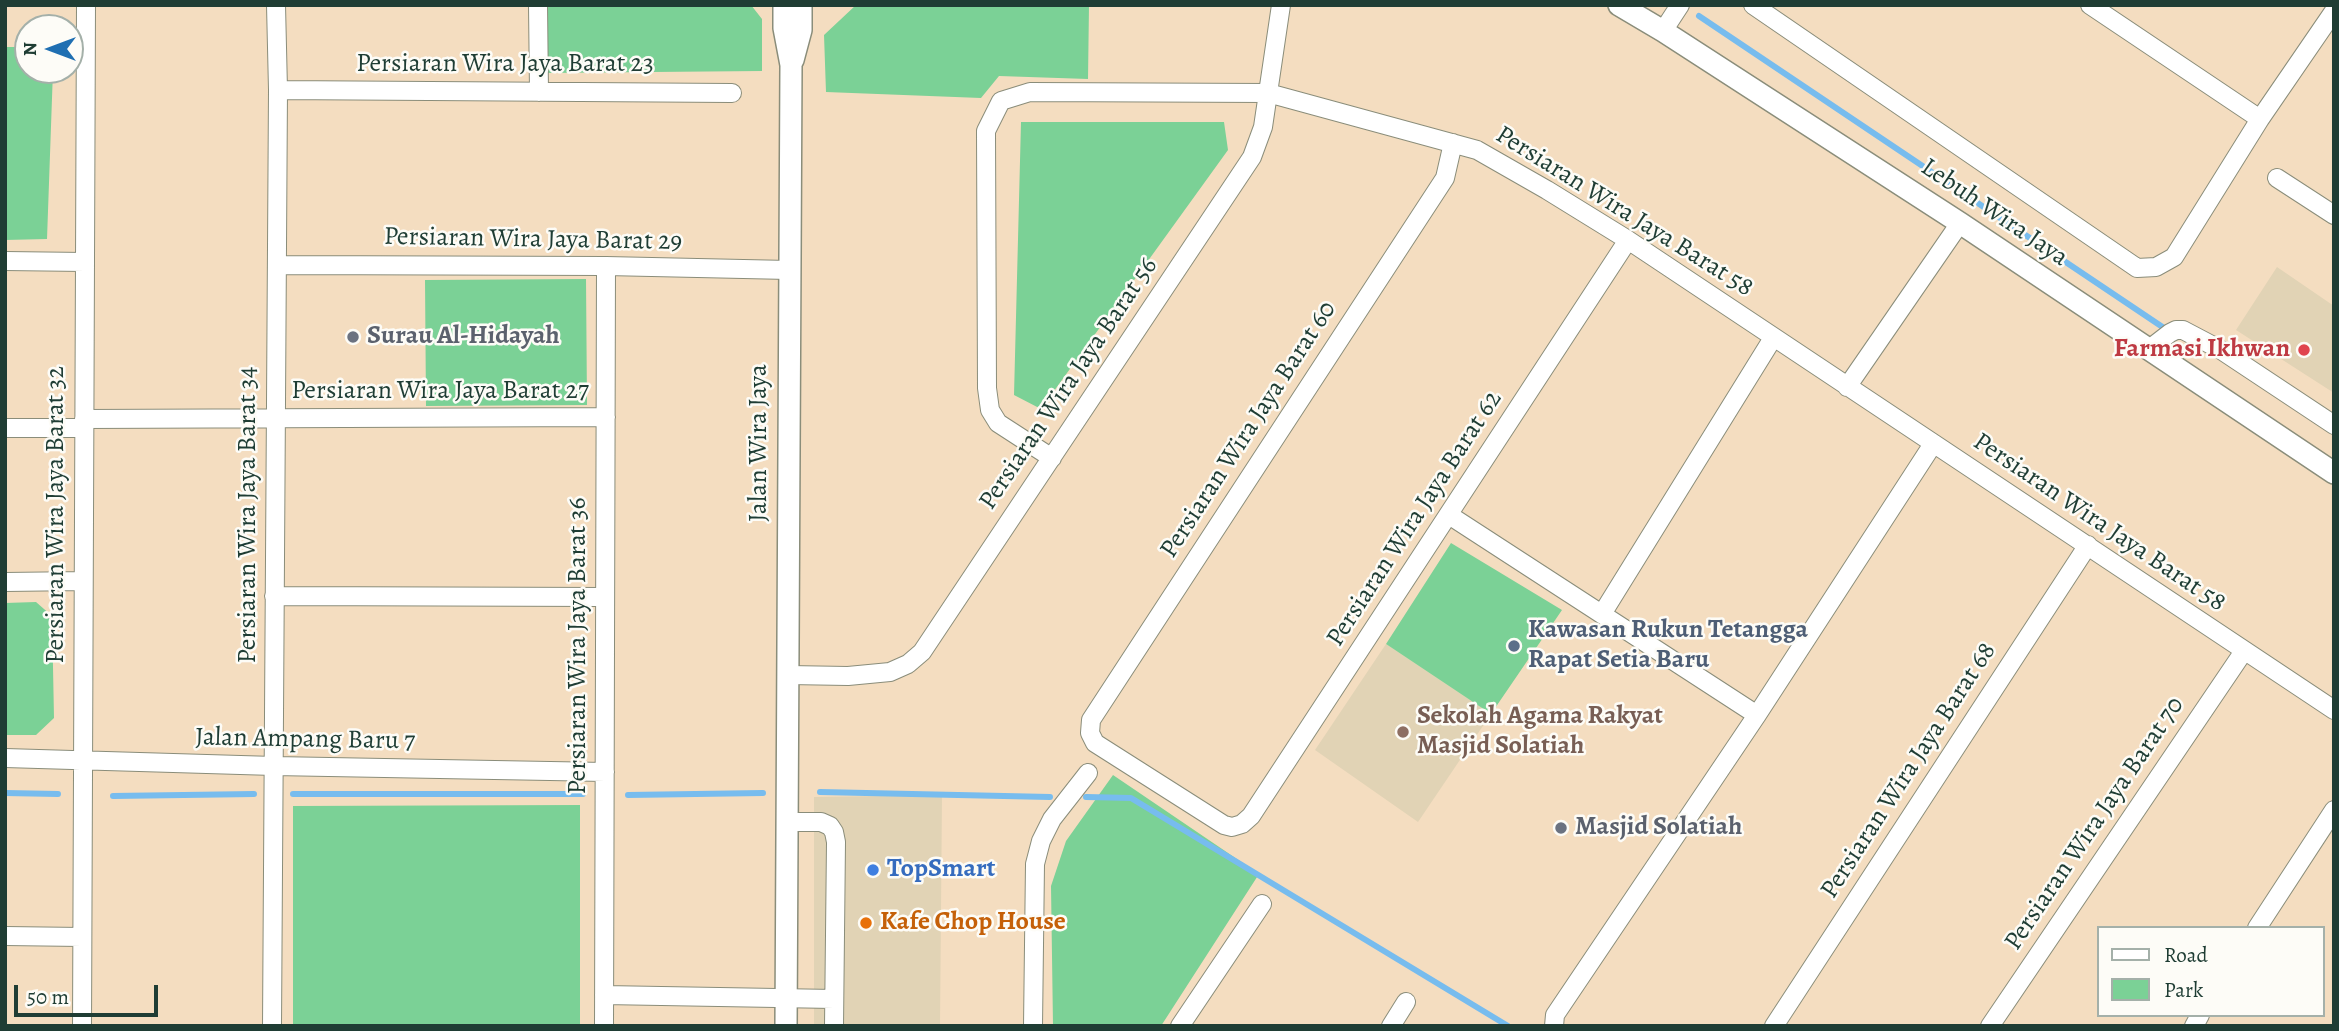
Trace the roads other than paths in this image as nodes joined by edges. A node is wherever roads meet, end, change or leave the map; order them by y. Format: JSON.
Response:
{"nodes":[{"id":1,"x":86,"y":5,"type":"edge"},
{"id":2,"x":276,"y":5,"type":"edge"},
{"id":3,"x":538,"y":5,"type":"edge"},
{"id":4,"x":768,"y":5,"type":"edge"},
{"id":5,"x":784,"y":5,"type":"edge"},
{"id":6,"x":801,"y":5,"type":"edge"},
{"id":7,"x":820,"y":5,"type":"edge"},
{"id":8,"x":1281,"y":5,"type":"edge"},
{"id":9,"x":1619,"y":5,"type":"edge"},
{"id":10,"x":1681,"y":5,"type":"edge"},
{"id":11,"x":1753,"y":5,"type":"edge"},
{"id":12,"x":2090,"y":5,"type":"edge"},
{"id":13,"x":2334,"y":11,"type":"edge"},
{"id":14,"x":792,"y":29,"type":"junction"},
{"id":15,"x":1663,"y":31,"type":"junction"},
{"id":16,"x":278,"y":90,"type":"junction"},
{"id":17,"x":539,"y":92,"type":"junction"},
{"id":18,"x":732,"y":93,"type":"dead end"},
{"id":19,"x":1268,"y":93,"type":"junction"},
{"id":20,"x":2260,"y":119,"type":"junction"},
{"id":21,"x":1453,"y":143,"type":"junction"},
{"id":22,"x":2277,"y":178,"type":"dead end"},
{"id":23,"x":2334,"y":215,"type":"edge"},
{"id":24,"x":1960,"y":223,"type":"junction"},
{"id":25,"x":1628,"y":240,"type":"junction"},
{"id":26,"x":5,"y":261,"type":"edge"},
{"id":27,"x":85,"y":262,"type":"junction"},
{"id":28,"x":277,"y":265,"type":"junction"},
{"id":29,"x":607,"y":266,"type":"junction"},
{"id":30,"x":789,"y":270,"type":"junction"},
{"id":31,"x":1773,"y":338,"type":"junction"},
{"id":32,"x":2148,"y":350,"type":"junction"},
{"id":33,"x":1847,"y":387,"type":"junction"},
{"id":34,"x":606,"y":417,"type":"junction"},
{"id":35,"x":275,"y":418,"type":"junction"},
{"id":36,"x":84,"y":423,"type":"junction"},
{"id":37,"x":2334,"y":425,"type":"edge"},
{"id":38,"x":5,"y":428,"type":"edge"},
{"id":39,"x":1933,"y":444,"type":"junction"},
{"id":40,"x":1052,"y":458,"type":"junction"},
{"id":41,"x":2334,"y":473,"type":"edge"},
{"id":42,"x":1449,"y":515,"type":"junction"},
{"id":43,"x":2088,"y":545,"type":"junction"},
{"id":44,"x":83,"y":581,"type":"junction"},
{"id":45,"x":5,"y":582,"type":"edge"},
{"id":46,"x":274,"y":596,"type":"junction"},
{"id":47,"x":605,"y":597,"type":"junction"},
{"id":48,"x":1602,"y":614,"type":"junction"},
{"id":49,"x":2244,"y":651,"type":"junction"},
{"id":50,"x":788,"y":675,"type":"junction"},
{"id":51,"x":2334,"y":710,"type":"edge"},
{"id":52,"x":1757,"y":715,"type":"junction"},
{"id":53,"x":5,"y":758,"type":"edge"},
{"id":54,"x":82,"y":761,"type":"junction"},
{"id":55,"x":274,"y":766,"type":"junction"},
{"id":56,"x":605,"y":772,"type":"junction"},
{"id":57,"x":1088,"y":774,"type":"dead end"},
{"id":58,"x":2334,"y":810,"type":"edge"},
{"id":59,"x":787,"y":821,"type":"junction"},
{"id":60,"x":1242,"y":824,"type":"joint"},
{"id":61,"x":1262,"y":904,"type":"dead end"},
{"id":62,"x":2258,"y":926,"type":"edge"},
{"id":63,"x":5,"y":936,"type":"edge"},
{"id":64,"x":82,"y":937,"type":"junction"},
{"id":65,"x":604,"y":995,"type":"junction"},
{"id":66,"x":786,"y":999,"type":"junction"},
{"id":67,"x":834,"y":999,"type":"junction"},
{"id":68,"x":1406,"y":1002,"type":"dead end"},
{"id":69,"x":1555,"y":1020,"type":"edge"},
{"id":70,"x":82,"y":1026,"type":"edge"},
{"id":71,"x":272,"y":1026,"type":"edge"},
{"id":72,"x":604,"y":1026,"type":"edge"},
{"id":73,"x":786,"y":1026,"type":"edge"},
{"id":74,"x":834,"y":1026,"type":"edge"},
{"id":75,"x":1033,"y":1026,"type":"edge"},
{"id":76,"x":1180,"y":1026,"type":"edge"},
{"id":77,"x":1391,"y":1026,"type":"edge"},
{"id":78,"x":1774,"y":1026,"type":"edge"},
{"id":79,"x":1990,"y":1026,"type":"edge"}],
"edges":[{"from":1,"to":27,"type":"street","name":"Persiaran Wira Jaya Barat 32"},
{"from":2,"to":16,"type":"street","name":"Persiaran Wira Jaya Barat 34"},
{"from":3,"to":17,"type":"street"},
{"from":4,"to":14,"type":"street"},
{"from":5,"to":14,"type":"street","name":"Jalan Wira Jaya"},
{"from":6,"to":14,"type":"street","name":"Jalan Wira Jaya"},
{"from":7,"to":14,"type":"street"},
{"from":8,"to":19,"type":"street","name":"Persiaran Wira Jaya Barat 56"},
{"from":9,"to":15,"type":"street","name":"Lebuh Wira Jaya"},
{"from":10,"to":15,"type":"street"},
{"from":11,"to":20,"type":"street"},
{"from":12,"to":20,"type":"street"},
{"from":13,"to":20,"type":"street"},
{"from":14,"to":30,"type":"street","name":"Jalan Wira Jaya"},
{"from":15,"to":24,"type":"street","name":"Lebuh Wira Jaya"},
{"from":16,"to":17,"type":"street","name":"Persiaran Wira Jaya Barat 23"},
{"from":16,"to":28,"type":"street","name":"Persiaran Wira Jaya Barat 34"},
{"from":17,"to":18,"type":"street","name":"Persiaran Wira Jaya Barat 23"},
{"from":19,"to":21,"type":"street","name":"Persiaran Wira Jaya Barat 58"},
{"from":19,"to":40,"type":"street","name":"Persiaran Wira Jaya Barat 56"},
{"from":19,"to":40,"type":"street","name":"Persiaran Wira Jaya Barat 58"},
{"from":21,"to":25,"type":"street","name":"Persiaran Wira Jaya Barat 58"},
{"from":21,"to":60,"type":"street","name":"Persiaran Wira Jaya Barat 60"},
{"from":22,"to":23,"type":"street"},
{"from":24,"to":32,"type":"street","name":"Lebuh Wira Jaya"},
{"from":24,"to":33,"type":"street"},
{"from":25,"to":31,"type":"street","name":"Persiaran Wira Jaya Barat 58"},
{"from":25,"to":42,"type":"street","name":"Persiaran Wira Jaya Barat 62"},
{"from":26,"to":27,"type":"street"},
{"from":27,"to":36,"type":"street","name":"Persiaran Wira Jaya Barat 32"},
{"from":28,"to":29,"type":"street","name":"Persiaran Wira Jaya Barat 29"},
{"from":28,"to":35,"type":"street","name":"Persiaran Wira Jaya Barat 34"},
{"from":29,"to":30,"type":"street","name":"Persiaran Wira Jaya Barat 29"},
{"from":29,"to":34,"type":"street","name":"Persiaran Wira Jaya Barat 36"},
{"from":30,"to":50,"type":"street","name":"Jalan Wira Jaya"},
{"from":31,"to":33,"type":"street","name":"Persiaran Wira Jaya Barat 58"},
{"from":31,"to":48,"type":"street"},
{"from":32,"to":37,"type":"street"},
{"from":32,"to":41,"type":"street","name":"Lebuh Wira Jaya"},
{"from":33,"to":39,"type":"street","name":"Persiaran Wira Jaya Barat 58"},
{"from":34,"to":35,"type":"street","name":"Persiaran Wira Jaya Barat 27"},
{"from":34,"to":47,"type":"street","name":"Persiaran Wira Jaya Barat 36"},
{"from":35,"to":36,"type":"street","name":"Persiaran Wira Jaya Barat 27"},
{"from":35,"to":46,"type":"street","name":"Persiaran Wira Jaya Barat 34"},
{"from":36,"to":38,"type":"street","name":"Persiaran Wira Jaya Barat 27"},
{"from":36,"to":44,"type":"street","name":"Persiaran Wira Jaya Barat 32"},
{"from":39,"to":43,"type":"street","name":"Persiaran Wira Jaya Barat 58"},
{"from":39,"to":52,"type":"street"},
{"from":40,"to":50,"type":"street","name":"Persiaran Wira Jaya Barat 56"},
{"from":42,"to":48,"type":"street"},
{"from":42,"to":60,"type":"street","name":"Persiaran Wira Jaya Barat 62"},
{"from":43,"to":49,"type":"street","name":"Persiaran Wira Jaya Barat 58"},
{"from":43,"to":78,"type":"street","name":"Persiaran Wira Jaya Barat 68"},
{"from":44,"to":45,"type":"street"},
{"from":44,"to":54,"type":"street","name":"Persiaran Wira Jaya Barat 32"},
{"from":46,"to":47,"type":"street"},
{"from":46,"to":55,"type":"street","name":"Persiaran Wira Jaya Barat 34"},
{"from":47,"to":56,"type":"street","name":"Persiaran Wira Jaya Barat 36"},
{"from":48,"to":52,"type":"street"},
{"from":49,"to":51,"type":"street","name":"Persiaran Wira Jaya Barat 58"},
{"from":49,"to":79,"type":"street","name":"Persiaran Wira Jaya Barat 70"},
{"from":50,"to":59,"type":"street","name":"Jalan Wira Jaya"},
{"from":52,"to":69,"type":"street"},
{"from":53,"to":54,"type":"street","name":"Jalan Ampang Baru 7"},
{"from":54,"to":55,"type":"street","name":"Jalan Ampang Baru 7"},
{"from":54,"to":64,"type":"street","name":"Persiaran Wira Jaya Barat 32"},
{"from":55,"to":56,"type":"street","name":"Jalan Ampang Baru 7"},
{"from":55,"to":71,"type":"street","name":"Persiaran Wira Jaya Barat 34"},
{"from":56,"to":65,"type":"street","name":"Persiaran Wira Jaya Barat 36"},
{"from":57,"to":75,"type":"street"},
{"from":58,"to":62,"type":"street"},
{"from":59,"to":66,"type":"street","name":"Jalan Wira Jaya"},
{"from":59,"to":67,"type":"street"},
{"from":61,"to":76,"type":"street"},
{"from":63,"to":64,"type":"street"},
{"from":64,"to":70,"type":"street","name":"Persiaran Wira Jaya Barat 32"},
{"from":65,"to":66,"type":"street"},
{"from":65,"to":72,"type":"street","name":"Persiaran Wira Jaya Barat 36"},
{"from":66,"to":67,"type":"street"},
{"from":66,"to":73,"type":"street","name":"Jalan Wira Jaya"},
{"from":67,"to":74,"type":"street"},
{"from":68,"to":77,"type":"street"}]}
